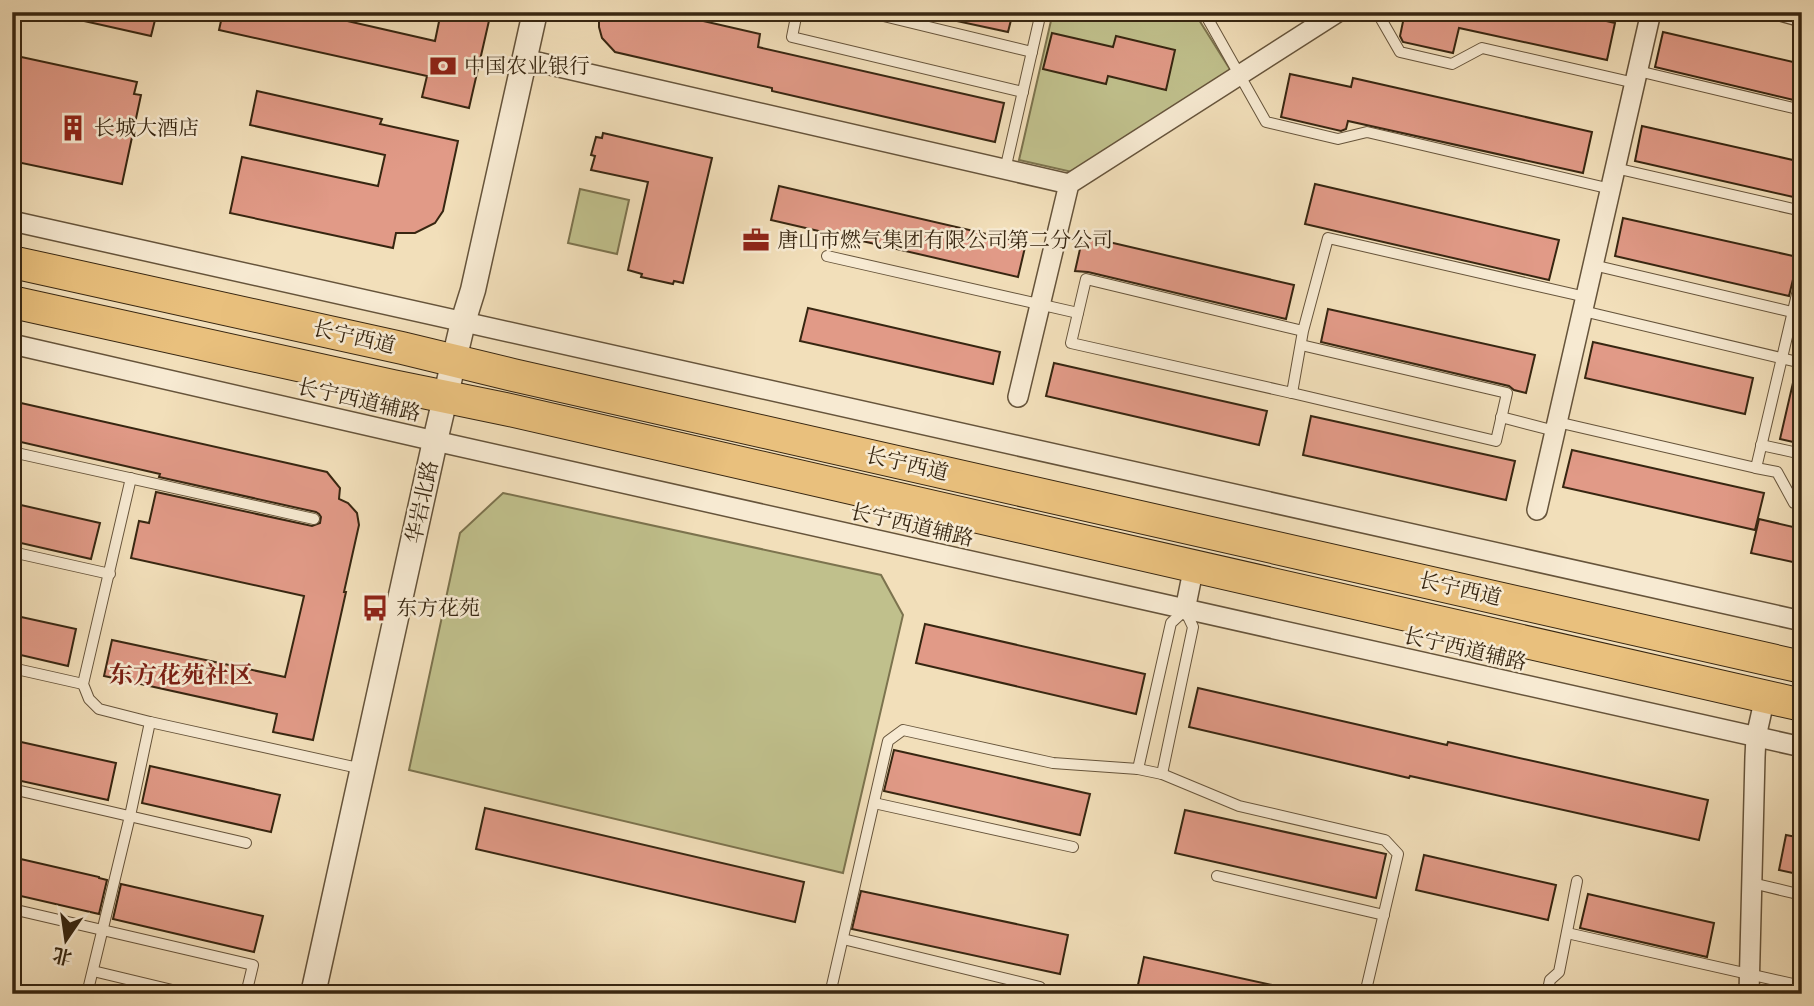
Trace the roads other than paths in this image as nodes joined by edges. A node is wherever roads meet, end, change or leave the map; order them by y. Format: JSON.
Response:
{"nodes":[{"id":1,"x":535,"y":12,"type":"edge"},
{"id":2,"x":797,"y":12,"type":"edge"},
{"id":3,"x":867,"y":12,"type":"edge"},
{"id":4,"x":1041,"y":12,"type":"edge"},
{"id":5,"x":1204,"y":12,"type":"edge"},
{"id":6,"x":1338,"y":12,"type":"edge"},
{"id":7,"x":1377,"y":12,"type":"edge"},
{"id":8,"x":1651,"y":12,"type":"edge"},
{"id":9,"x":1784,"y":12,"type":"edge"},
{"id":10,"x":1802,"y":16,"type":"edge"},
{"id":11,"x":1032,"y":52,"type":"junction"},
{"id":12,"x":524,"y":59,"type":"junction"},
{"id":13,"x":1240,"y":75,"type":"junction"},
{"id":14,"x":1636,"y":77,"type":"junction"},
{"id":15,"x":1023,"y":92,"type":"junction"},
{"id":16,"x":1802,"y":110,"type":"edge"},
{"id":17,"x":1615,"y":168,"type":"junction"},
{"id":18,"x":1005,"y":170,"type":"junction"},
{"id":19,"x":1069,"y":184,"type":"junction"},
{"id":20,"x":1611,"y":189,"type":"junction"},
{"id":21,"x":1802,"y":211,"type":"edge"},
{"id":22,"x":12,"y":221,"type":"edge"},
{"id":23,"x":827,"y":256,"type":"dead end"},
{"id":24,"x":12,"y":262,"type":"edge"},
{"id":25,"x":1593,"y":265,"type":"junction"},
{"id":26,"x":1802,"y":273,"type":"edge"},
{"id":27,"x":12,"y":302,"type":"edge"},
{"id":28,"x":1040,"y":304,"type":"junction"},
{"id":29,"x":1584,"y":304,"type":"junction"},
{"id":30,"x":1792,"y":312,"type":"junction"},
{"id":31,"x":1078,"y":313,"type":"junction"},
{"id":32,"x":463,"y":322,"type":"junction"},
{"id":33,"x":1303,"y":331,"type":"junction"},
{"id":34,"x":12,"y":344,"type":"edge"},
{"id":35,"x":1301,"y":345,"type":"junction"},
{"id":36,"x":1782,"y":358,"type":"junction"},
{"id":37,"x":453,"y":361,"type":"junction"},
{"id":38,"x":1802,"y":363,"type":"edge"},
{"id":39,"x":1292,"y":393,"type":"junction"},
{"id":40,"x":445,"y":396,"type":"junction"},
{"id":41,"x":1018,"y":397,"type":"dead end"},
{"id":42,"x":1501,"y":417,"type":"junction"},
{"id":43,"x":1556,"y":426,"type":"junction"},
{"id":44,"x":435,"y":441,"type":"junction"},
{"id":45,"x":1761,"y":445,"type":"junction"},
{"id":46,"x":12,"y":452,"type":"edge"},
{"id":47,"x":1802,"y":454,"type":"edge"},
{"id":48,"x":1756,"y":468,"type":"junction"},
{"id":49,"x":131,"y":478,"type":"junction"},
{"id":50,"x":1802,"y":505,"type":"edge"},
{"id":51,"x":1538,"y":510,"type":"dead end"},
{"id":52,"x":314,"y":519,"type":"dead end"},
{"id":53,"x":12,"y":552,"type":"edge"},
{"id":54,"x":1194,"y":566,"type":"junction"},
{"id":55,"x":110,"y":574,"type":"junction"},
{"id":56,"x":1185,"y":610,"type":"junction"},
{"id":57,"x":1802,"y":621,"type":"edge"},
{"id":58,"x":1802,"y":667,"type":"edge"},
{"id":59,"x":12,"y":668,"type":"edge"},
{"id":60,"x":83,"y":684,"type":"junction"},
{"id":61,"x":1765,"y":697,"type":"junction"},
{"id":62,"x":1802,"y":705,"type":"edge"},
{"id":63,"x":150,"y":722,"type":"junction"},
{"id":64,"x":1756,"y":737,"type":"junction"},
{"id":65,"x":1802,"y":747,"type":"edge"},
{"id":66,"x":363,"y":769,"type":"junction"},
{"id":67,"x":1138,"y":769,"type":"junction"},
{"id":68,"x":1162,"y":774,"type":"junction"},
{"id":69,"x":12,"y":789,"type":"edge"},
{"id":70,"x":874,"y":803,"type":"junction"},
{"id":71,"x":130,"y":816,"type":"junction"},
{"id":72,"x":246,"y":843,"type":"dead end"},
{"id":73,"x":1073,"y":847,"type":"dead end"},
{"id":74,"x":1217,"y":876,"type":"dead end"},
{"id":75,"x":1577,"y":881,"type":"dead end"},
{"id":76,"x":1752,"y":883,"type":"junction"},
{"id":77,"x":1802,"y":895,"type":"edge"},
{"id":78,"x":12,"y":909,"type":"edge"},
{"id":79,"x":1384,"y":915,"type":"junction"},
{"id":80,"x":103,"y":930,"type":"junction"},
{"id":81,"x":1567,"y":933,"type":"junction"},
{"id":82,"x":842,"y":939,"type":"junction"},
{"id":83,"x":93,"y":971,"type":"junction"},
{"id":84,"x":1750,"y":984,"type":"edge"},
{"id":85,"x":1802,"y":986,"type":"edge"},
{"id":86,"x":1040,"y":987,"type":"dead end"},
{"id":87,"x":87,"y":994,"type":"edge"},
{"id":88,"x":189,"y":994,"type":"edge"},
{"id":89,"x":246,"y":994,"type":"edge"},
{"id":90,"x":313,"y":994,"type":"edge"},
{"id":91,"x":830,"y":994,"type":"edge"},
{"id":92,"x":1365,"y":994,"type":"edge"},
{"id":93,"x":1547,"y":994,"type":"edge"}],
"edges":[{"from":1,"to":12,"type":"street","name":"华岩北路"},
{"from":2,"to":15,"type":"lane"},
{"from":3,"to":11,"type":"lane"},
{"from":4,"to":11,"type":"lane"},
{"from":5,"to":13,"type":"lane"},
{"from":6,"to":13,"type":"street"},
{"from":7,"to":14,"type":"lane"},
{"from":8,"to":14,"type":"street"},
{"from":9,"to":10,"type":"street"},
{"from":11,"to":15,"type":"lane"},
{"from":12,"to":18,"type":"street"},
{"from":12,"to":32,"type":"street","name":"华岩北路"},
{"from":13,"to":19,"type":"street"},
{"from":13,"to":20,"type":"lane"},
{"from":14,"to":16,"type":"lane"},
{"from":14,"to":17,"type":"street"},
{"from":15,"to":18,"type":"lane"},
{"from":17,"to":20,"type":"street"},
{"from":17,"to":21,"type":"lane"},
{"from":18,"to":19,"type":"street"},
{"from":19,"to":28,"type":"street"},
{"from":20,"to":25,"type":"street"},
{"from":22,"to":32,"type":"street"},
{"from":23,"to":28,"type":"lane"},
{"from":24,"to":37,"type":"main road","name":"长宁西道"},
{"from":25,"to":29,"type":"street"},
{"from":25,"to":30,"type":"lane"},
{"from":26,"to":30,"type":"lane"},
{"from":27,"to":40,"type":"main road","name":"长宁西道"},
{"from":28,"to":31,"type":"lane"},
{"from":28,"to":41,"type":"street"},
{"from":29,"to":33,"type":"lane"},
{"from":29,"to":36,"type":"lane"},
{"from":29,"to":43,"type":"street"},
{"from":30,"to":36,"type":"lane"},
{"from":31,"to":33,"type":"lane"},
{"from":31,"to":39,"type":"lane"},
{"from":32,"to":37,"type":"street","name":"华岩北路"},
{"from":32,"to":57,"type":"street"},
{"from":33,"to":35,"type":"lane"},
{"from":34,"to":44,"type":"street","name":"长宁西道辅路"},
{"from":35,"to":39,"type":"lane"},
{"from":35,"to":42,"type":"lane"},
{"from":36,"to":38,"type":"lane"},
{"from":36,"to":45,"type":"lane"},
{"from":37,"to":40,"type":"street","name":"华岩北路"},
{"from":37,"to":58,"type":"main road","name":"长宁西道"},
{"from":39,"to":42,"type":"lane"},
{"from":40,"to":44,"type":"street","name":"华岩北路"},
{"from":40,"to":54,"type":"main road","name":"长宁西道"},
{"from":42,"to":43,"type":"lane"},
{"from":43,"to":48,"type":"lane"},
{"from":43,"to":51,"type":"street"},
{"from":44,"to":56,"type":"street","name":"长宁西道辅路"},
{"from":44,"to":66,"type":"street","name":"华岩北路"},
{"from":45,"to":47,"type":"lane"},
{"from":45,"to":48,"type":"lane"},
{"from":46,"to":49,"type":"lane"},
{"from":48,"to":50,"type":"lane"},
{"from":49,"to":52,"type":"lane"},
{"from":49,"to":55,"type":"lane"},
{"from":53,"to":55,"type":"lane"},
{"from":54,"to":56,"type":"street"},
{"from":54,"to":61,"type":"main road","name":"长宁西道"},
{"from":55,"to":60,"type":"lane"},
{"from":56,"to":64,"type":"street","name":"长宁西道辅路"},
{"from":56,"to":67,"type":"lane"},
{"from":56,"to":68,"type":"lane"},
{"from":59,"to":60,"type":"lane"},
{"from":60,"to":63,"type":"lane"},
{"from":61,"to":62,"type":"main road","name":"长宁西道"},
{"from":61,"to":64,"type":"street"},
{"from":63,"to":66,"type":"lane"},
{"from":63,"to":71,"type":"lane"},
{"from":64,"to":65,"type":"street","name":"长宁西道辅路"},
{"from":64,"to":76,"type":"street"},
{"from":66,"to":90,"type":"street","name":"华岩北路"},
{"from":67,"to":68,"type":"lane"},
{"from":67,"to":70,"type":"lane"},
{"from":68,"to":79,"type":"lane"},
{"from":69,"to":71,"type":"lane"},
{"from":70,"to":73,"type":"lane"},
{"from":70,"to":82,"type":"lane"},
{"from":71,"to":72,"type":"lane"},
{"from":71,"to":80,"type":"lane"},
{"from":74,"to":79,"type":"lane"},
{"from":75,"to":81,"type":"lane"},
{"from":76,"to":77,"type":"lane"},
{"from":76,"to":84,"type":"street"},
{"from":78,"to":80,"type":"lane"},
{"from":79,"to":92,"type":"lane"},
{"from":80,"to":83,"type":"lane"},
{"from":80,"to":89,"type":"lane"},
{"from":81,"to":84,"type":"lane"},
{"from":81,"to":93,"type":"lane"},
{"from":82,"to":86,"type":"lane"},
{"from":82,"to":91,"type":"lane"},
{"from":83,"to":87,"type":"lane"},
{"from":83,"to":88,"type":"lane"},
{"from":84,"to":85,"type":"lane"}]}
